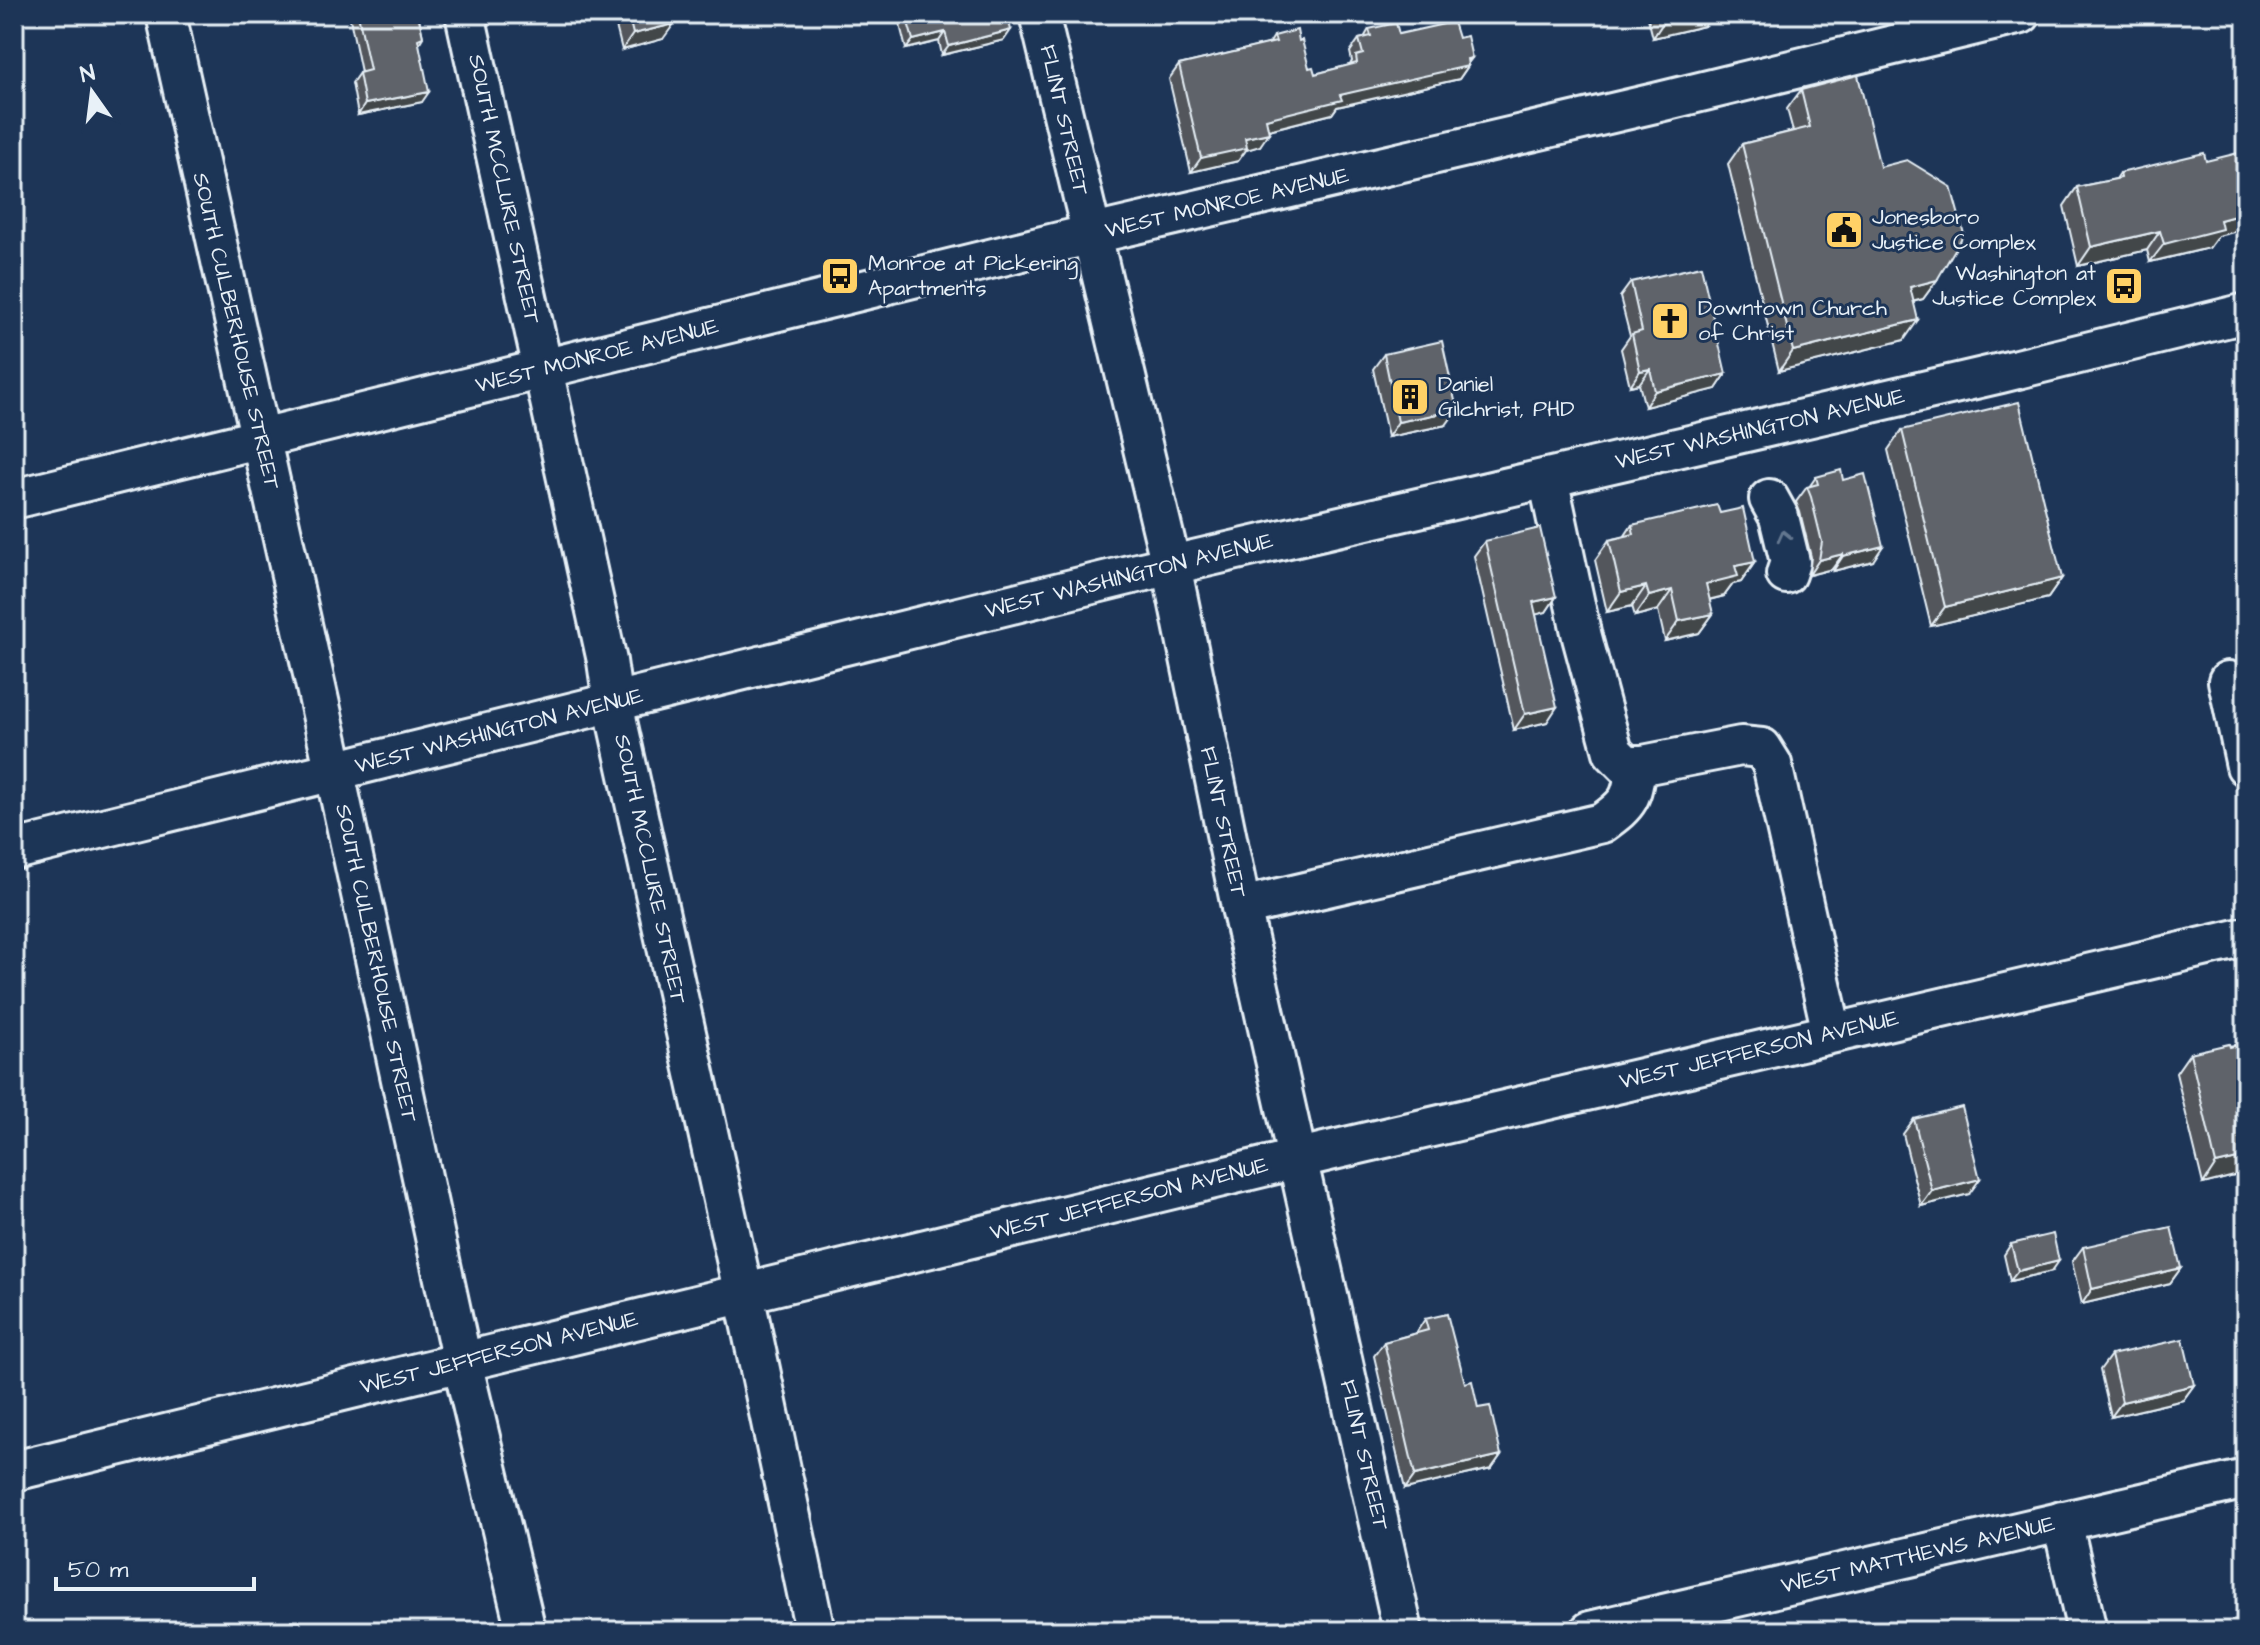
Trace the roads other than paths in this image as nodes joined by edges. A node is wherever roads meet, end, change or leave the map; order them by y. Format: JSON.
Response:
{"nodes":[{"id":1,"x":166,"y":14,"type":"edge"},
{"id":2,"x":465,"y":14,"type":"edge"},
{"id":3,"x":1039,"y":14,"type":"edge"},
{"id":4,"x":2021,"y":14,"type":"edge"},
{"id":5,"x":1090,"y":235,"type":"junction"},
{"id":6,"x":2246,"y":313,"type":"edge"},
{"id":7,"x":543,"y":369,"type":"junction"},
{"id":8,"x":260,"y":438,"type":"junction"},
{"id":9,"x":1548,"y":478,"type":"junction"},
{"id":10,"x":14,"y":499,"type":"edge"},
{"id":11,"x":1769,"y":499,"type":"dead end"},
{"id":12,"x":1171,"y":565,"type":"junction"},
{"id":13,"x":1786,"y":574,"type":"dead end"},
{"id":14,"x":2228,"y":681,"type":"dead end"},
{"id":15,"x":613,"y":703,"type":"junction"},
{"id":16,"x":1636,"y":765,"type":"junction"},
{"id":17,"x":2246,"y":766,"type":"edge"},
{"id":18,"x":334,"y":772,"type":"junction"},
{"id":19,"x":14,"y":850,"type":"edge"},
{"id":20,"x":1241,"y":907,"type":"junction"},
{"id":21,"x":2246,"y":937,"type":"edge"},
{"id":22,"x":1832,"y":1033,"type":"junction"},
{"id":23,"x":1298,"y":1159,"type":"junction"},
{"id":24,"x":743,"y":1292,"type":"junction"},
{"id":25,"x":462,"y":1362,"type":"junction"},
{"id":26,"x":14,"y":1471,"type":"edge"},
{"id":27,"x":2246,"y":1479,"type":"edge"},
{"id":28,"x":2062,"y":1521,"type":"junction"},
{"id":29,"x":526,"y":1631,"type":"edge"},
{"id":30,"x":815,"y":1631,"type":"edge"},
{"id":31,"x":1403,"y":1631,"type":"edge"},
{"id":32,"x":1590,"y":1631,"type":"edge"},
{"id":33,"x":2087,"y":1631,"type":"edge"}],
"edges":[{"from":1,"to":8,"type":"street","name":"SOUTH CULBERHOUSE STREET"},
{"from":2,"to":7,"type":"street","name":"SOUTH MCCLURE STREET"},
{"from":3,"to":5,"type":"street","name":"FLINT STREET"},
{"from":4,"to":5,"type":"street","name":"WEST MONROE AVENUE"},
{"from":5,"to":7,"type":"street","name":"WEST MONROE AVENUE"},
{"from":5,"to":12,"type":"street","name":"FLINT STREET"},
{"from":6,"to":9,"type":"street","name":"WEST WASHINGTON AVENUE"},
{"from":7,"to":8,"type":"street","name":"WEST MONROE AVENUE"},
{"from":7,"to":15,"type":"street","name":"SOUTH MCCLURE STREET"},
{"from":8,"to":10,"type":"street","name":"WEST MONROE AVENUE"},
{"from":8,"to":18,"type":"street","name":"SOUTH CULBERHOUSE STREET"},
{"from":9,"to":12,"type":"street","name":"WEST WASHINGTON AVENUE"},
{"from":9,"to":16,"type":"street"},
{"from":13,"to":11,"type":"street","one_way":true},
{"from":12,"to":15,"type":"street","name":"WEST WASHINGTON AVENUE"},
{"from":12,"to":20,"type":"street","name":"FLINT STREET"},
{"from":14,"to":17,"type":"street"},
{"from":15,"to":18,"type":"street","name":"WEST WASHINGTON AVENUE"},
{"from":15,"to":24,"type":"street","name":"SOUTH MCCLURE STREET"},
{"from":16,"to":20,"type":"street"},
{"from":16,"to":22,"type":"street"},
{"from":18,"to":19,"type":"street","name":"WEST WASHINGTON AVENUE"},
{"from":18,"to":25,"type":"street","name":"SOUTH CULBERHOUSE STREET"},
{"from":20,"to":23,"type":"street","name":"FLINT STREET"},
{"from":21,"to":22,"type":"street","name":"WEST JEFFERSON AVENUE"},
{"from":22,"to":23,"type":"street","name":"WEST JEFFERSON AVENUE"},
{"from":23,"to":24,"type":"street","name":"WEST JEFFERSON AVENUE"},
{"from":23,"to":31,"type":"street","name":"FLINT STREET"},
{"from":24,"to":25,"type":"street","name":"WEST JEFFERSON AVENUE"},
{"from":24,"to":30,"type":"street","name":"SOUTH MCCLURE STREET"},
{"from":25,"to":26,"type":"street","name":"WEST JEFFERSON AVENUE"},
{"from":25,"to":29,"type":"street","name":"SOUTH CULBERHOUSE STREET"},
{"from":27,"to":28,"type":"street","name":"WEST MATTHEWS AVENUE"},
{"from":28,"to":32,"type":"street","name":"WEST MATTHEWS AVENUE"},
{"from":28,"to":33,"type":"street"}]}
